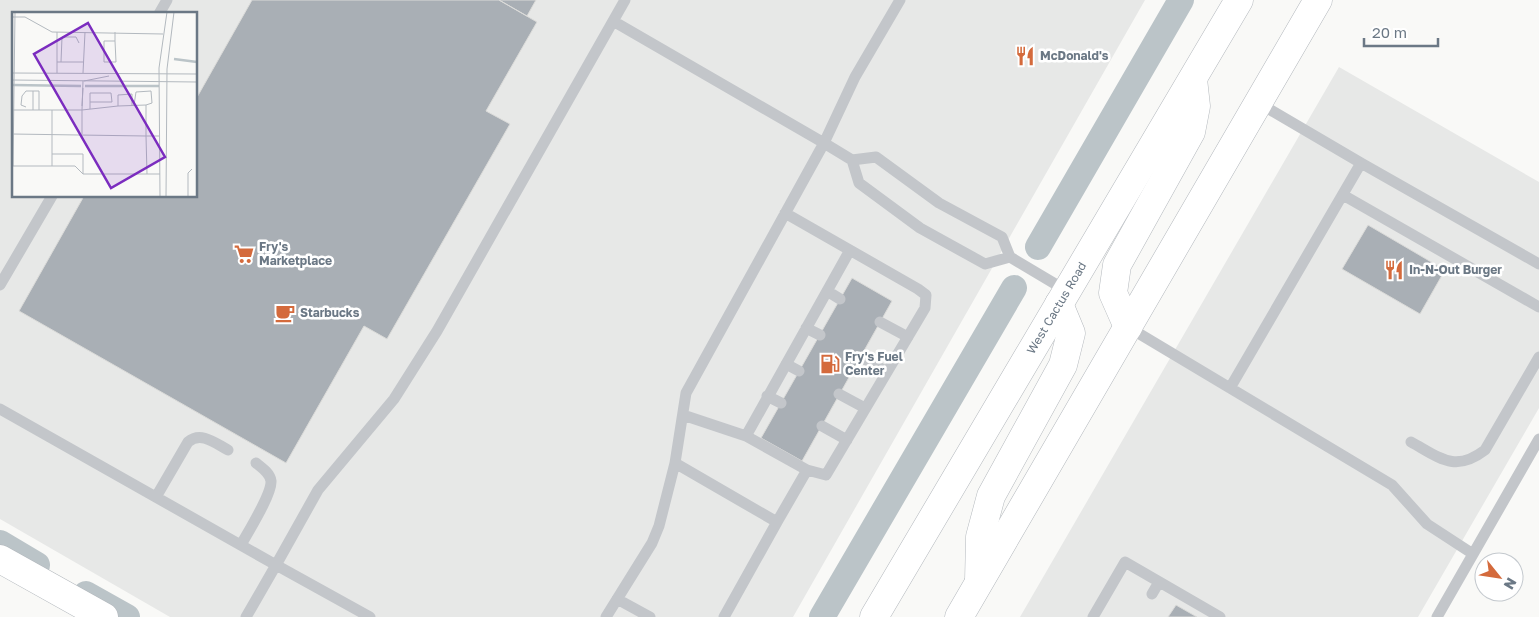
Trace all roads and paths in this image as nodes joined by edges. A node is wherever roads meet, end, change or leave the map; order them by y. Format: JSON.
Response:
{"nodes":[{"id":1,"x":167,"y":0,"type":"edge"},
{"id":2,"x":625,"y":0,"type":"edge"},
{"id":3,"x":900,"y":0,"type":"edge"},
{"id":4,"x":1239,"y":0,"type":"edge"},
{"id":5,"x":1318,"y":0,"type":"edge"},
{"id":6,"x":160,"y":12,"type":"edge"},
{"id":7,"x":613,"y":21,"type":"junction"},
{"id":8,"x":1193,"y":79,"type":"junction"},
{"id":9,"x":1257,"y":102,"type":"junction"},
{"id":10,"x":824,"y":143,"type":"junction"},
{"id":11,"x":852,"y":160,"type":"junction"},
{"id":12,"x":1361,"y":163,"type":"junction"},
{"id":13,"x":1343,"y":194,"type":"junction"},
{"id":14,"x":51,"y":198,"type":"edge"},
{"id":15,"x":785,"y":213,"type":"junction"},
{"id":16,"x":850,"y":250,"type":"junction"},
{"id":17,"x":1010,"y":257,"type":"junction"},
{"id":18,"x":1539,"y":264,"type":"edge"},
{"id":19,"x":0,"y":285,"type":"edge"},
{"id":20,"x":826,"y":291,"type":"junction"},
{"id":21,"x":1063,"y":297,"type":"junction"},
{"id":22,"x":840,"y":299,"type":"dead end"},
{"id":23,"x":1539,"y":307,"type":"edge"},
{"id":24,"x":880,"y":322,"type":"dead end"},
{"id":25,"x":1128,"y":327,"type":"junction"},
{"id":26,"x":806,"y":328,"type":"junction"},
{"id":27,"x":820,"y":335,"type":"dead end"},
{"id":28,"x":908,"y":337,"type":"junction"},
{"id":29,"x":861,"y":357,"type":"dead end"},
{"id":30,"x":1539,"y":357,"type":"edge"},
{"id":31,"x":786,"y":364,"type":"junction"},
{"id":32,"x":799,"y":371,"type":"dead end"},
{"id":33,"x":887,"y":372,"type":"junction"},
{"id":34,"x":1230,"y":388,"type":"junction"},
{"id":35,"x":839,"y":394,"type":"dead end"},
{"id":36,"x":768,"y":396,"type":"junction"},
{"id":37,"x":781,"y":403,"type":"dead end"},
{"id":38,"x":865,"y":408,"type":"junction"},
{"id":39,"x":0,"y":409,"type":"edge"},
{"id":40,"x":682,"y":415,"type":"junction"},
{"id":41,"x":822,"y":426,"type":"dead end"},
{"id":42,"x":746,"y":436,"type":"junction"},
{"id":43,"x":1539,"y":439,"type":"edge"},
{"id":44,"x":847,"y":440,"type":"junction"},
{"id":45,"x":1411,"y":442,"type":"dead end"},
{"id":46,"x":228,"y":450,"type":"dead end"},
{"id":47,"x":256,"y":463,"type":"dead end"},
{"id":48,"x":675,"y":463,"type":"junction"},
{"id":49,"x":807,"y":470,"type":"junction"},
{"id":50,"x":156,"y":497,"type":"junction"},
{"id":51,"x":777,"y":522,"type":"junction"},
{"id":52,"x":241,"y":545,"type":"junction"},
{"id":53,"x":1473,"y":554,"type":"junction"},
{"id":54,"x":0,"y":560,"type":"edge"},
{"id":55,"x":276,"y":565,"type":"junction"},
{"id":56,"x":979,"y":582,"type":"junction"},
{"id":57,"x":1159,"y":582,"type":"junction"},
{"id":58,"x":1152,"y":594,"type":"dead end"},
{"id":59,"x":617,"y":599,"type":"junction"},
{"id":60,"x":104,"y":617,"type":"edge"},
{"id":61,"x":246,"y":617,"type":"edge"},
{"id":62,"x":370,"y":617,"type":"edge"},
{"id":63,"x":606,"y":617,"type":"edge"},
{"id":64,"x":650,"y":617,"type":"edge"},
{"id":65,"x":724,"y":617,"type":"edge"},
{"id":66,"x":874,"y":617,"type":"edge"},
{"id":67,"x":959,"y":617,"type":"edge"},
{"id":68,"x":1093,"y":617,"type":"edge"},
{"id":69,"x":1220,"y":617,"type":"edge"},
{"id":70,"x":1437,"y":617,"type":"edge"}],
"edges":[{"from":1,"to":6,"type":"lane"},
{"from":2,"to":7,"type":"lane"},
{"from":3,"to":10,"type":"lane"},
{"from":4,"to":8,"type":"main road","name":"West Cactus Road"},
{"from":5,"to":9,"type":"main road"},
{"from":7,"to":10,"type":"lane"},
{"from":7,"to":55,"type":"lane"},
{"from":8,"to":21,"type":"main road","name":"West Cactus Road"},
{"from":8,"to":25,"type":"main road"},
{"from":9,"to":12,"type":"lane"},
{"from":9,"to":25,"type":"main road"},
{"from":10,"to":11,"type":"lane"},
{"from":10,"to":15,"type":"lane"},
{"from":11,"to":17,"type":"lane"},
{"from":11,"to":17,"type":"lane"},
{"from":12,"to":13,"type":"lane"},
{"from":12,"to":18,"type":"lane"},
{"from":13,"to":23,"type":"lane"},
{"from":13,"to":34,"type":"lane"},
{"from":14,"to":19,"type":"lane"},
{"from":15,"to":16,"type":"lane"},
{"from":15,"to":40,"type":"lane"},
{"from":16,"to":20,"type":"lane"},
{"from":16,"to":28,"type":"lane"},
{"from":17,"to":21,"type":"lane"},
{"from":20,"to":22,"type":"lane"},
{"from":20,"to":26,"type":"lane"},
{"from":21,"to":56,"type":"main road"},
{"from":21,"to":66,"type":"main road","name":"West Cactus Road"},
{"from":24,"to":28,"type":"lane"},
{"from":25,"to":34,"type":"lane"},
{"from":25,"to":56,"type":"main road"},
{"from":26,"to":27,"type":"lane"},
{"from":26,"to":31,"type":"lane"},
{"from":28,"to":33,"type":"lane"},
{"from":29,"to":33,"type":"lane"},
{"from":30,"to":45,"type":"lane"},
{"from":31,"to":32,"type":"lane"},
{"from":31,"to":36,"type":"lane"},
{"from":33,"to":38,"type":"lane"},
{"from":34,"to":53,"type":"lane"},
{"from":35,"to":38,"type":"lane"},
{"from":36,"to":37,"type":"lane"},
{"from":36,"to":42,"type":"lane"},
{"from":38,"to":44,"type":"lane"},
{"from":39,"to":50,"type":"lane"},
{"from":40,"to":42,"type":"lane"},
{"from":40,"to":48,"type":"lane"},
{"from":41,"to":44,"type":"lane"},
{"from":42,"to":49,"type":"lane"},
{"from":43,"to":53,"type":"lane"},
{"from":44,"to":49,"type":"lane"},
{"from":46,"to":50,"type":"lane"},
{"from":47,"to":52,"type":"lane"},
{"from":48,"to":51,"type":"lane"},
{"from":48,"to":59,"type":"lane"},
{"from":49,"to":51,"type":"lane"},
{"from":50,"to":52,"type":"lane"},
{"from":51,"to":65,"type":"lane"},
{"from":52,"to":55,"type":"lane"},
{"from":53,"to":70,"type":"lane"},
{"from":54,"to":60,"type":"main road"},
{"from":55,"to":61,"type":"lane"},
{"from":55,"to":62,"type":"lane"},
{"from":56,"to":67,"type":"main road"},
{"from":57,"to":58,"type":"lane"},
{"from":57,"to":68,"type":"lane"},
{"from":57,"to":69,"type":"lane"},
{"from":59,"to":63,"type":"lane"},
{"from":59,"to":64,"type":"lane"}]}
